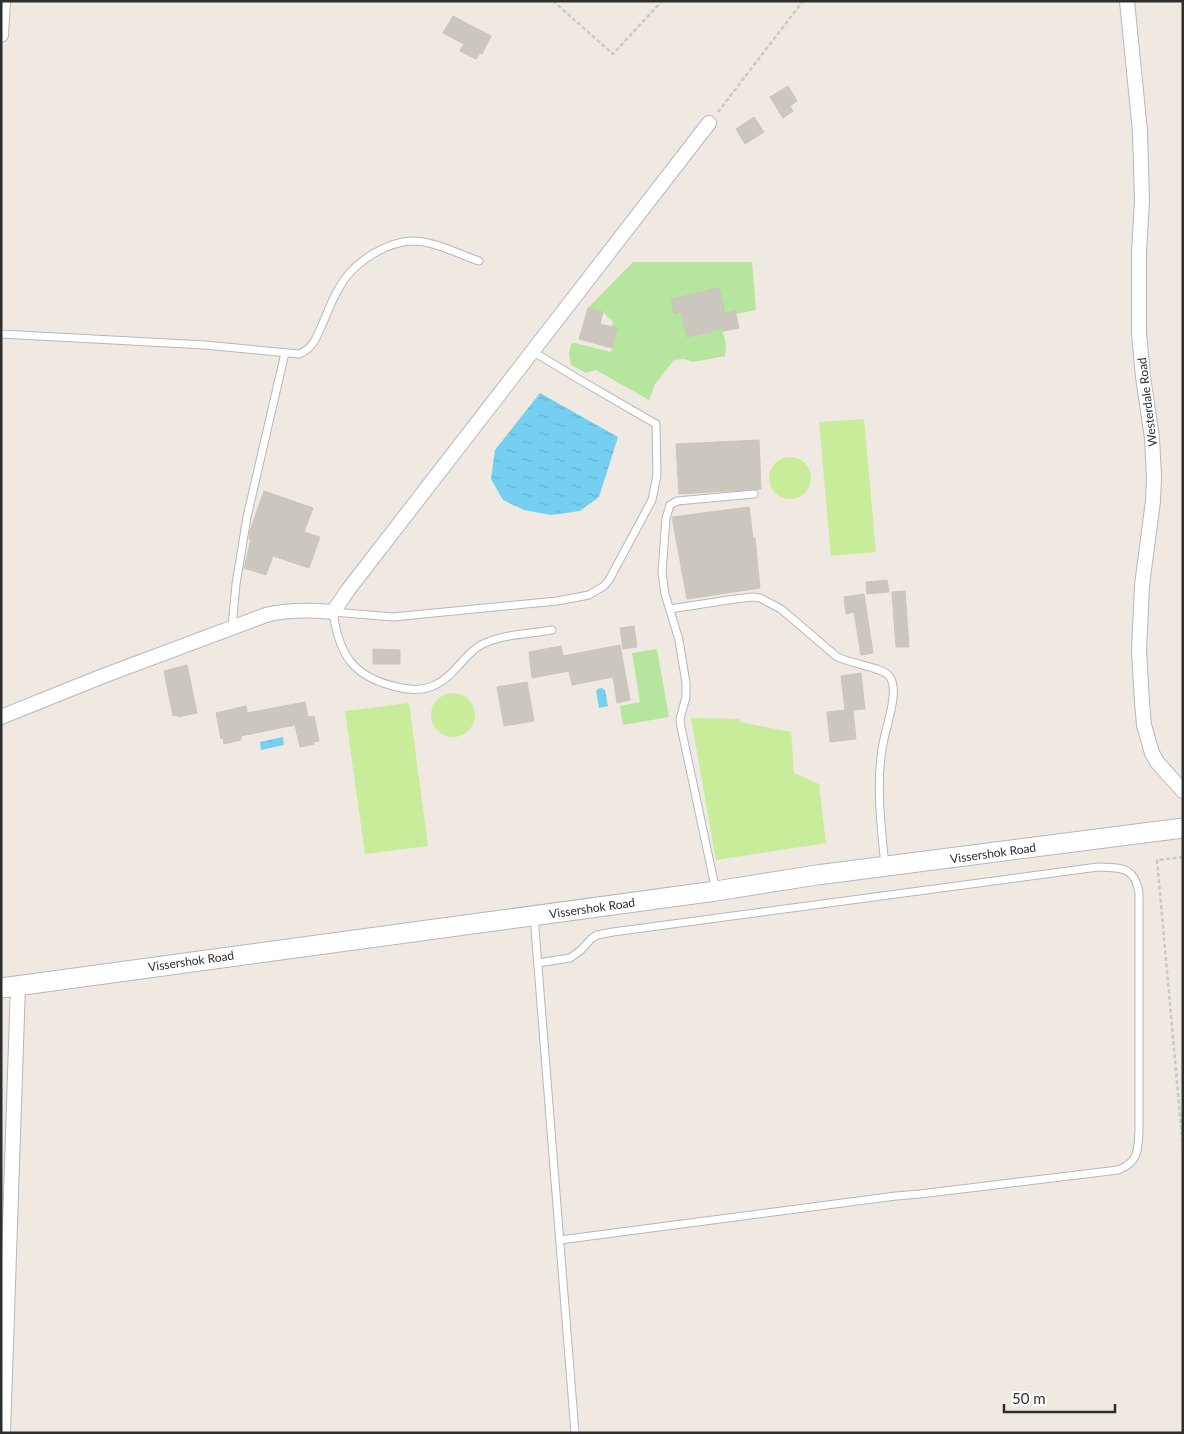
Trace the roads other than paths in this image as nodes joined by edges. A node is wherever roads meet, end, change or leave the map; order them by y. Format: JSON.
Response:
{"nodes":[{"id":1,"x":3,"y":1,"type":"edge"},
{"id":2,"x":1127,"y":1,"type":"edge"},
{"id":3,"x":1,"y":35,"type":"edge"},
{"id":4,"x":709,"y":123,"type":"road end"},
{"id":5,"x":478,"y":261,"type":"dead end"},
{"id":6,"x":1,"y":334,"type":"edge"},
{"id":7,"x":532,"y":351,"type":"junction"},
{"id":8,"x":285,"y":353,"type":"junction"},
{"id":9,"x":754,"y":494,"type":"dead end"},
{"id":10,"x":670,"y":610,"type":"junction"},
{"id":11,"x":333,"y":612,"type":"junction"},
{"id":12,"x":232,"y":627,"type":"junction"},
{"id":13,"x":552,"y":630,"type":"dead end"},
{"id":14,"x":1,"y":717,"type":"edge"},
{"id":15,"x":1183,"y":792,"type":"edge"},
{"id":16,"x":1183,"y":828,"type":"edge"},
{"id":17,"x":885,"y":868,"type":"junction"},
{"id":18,"x":716,"y":891,"type":"junction"},
{"id":19,"x":534,"y":916,"type":"junction"},
{"id":20,"x":538,"y":962,"type":"junction"},
{"id":21,"x":10,"y":987,"type":"edge"},
{"id":22,"x":560,"y":1240,"type":"junction"},
{"id":23,"x":3,"y":1433,"type":"edge"},
{"id":24,"x":575,"y":1433,"type":"edge"}],
"edges":[{"from":1,"to":3,"type":"street"},
{"from":2,"to":15,"type":"street","name":"Westerdale Road"},
{"from":4,"to":7,"type":"street"},
{"from":5,"to":8,"type":"lane"},
{"from":6,"to":8,"type":"lane"},
{"from":7,"to":11,"type":"street"},
{"from":7,"to":11,"type":"lane"},
{"from":8,"to":12,"type":"lane"},
{"from":9,"to":10,"type":"lane"},
{"from":10,"to":17,"type":"lane"},
{"from":10,"to":18,"type":"lane"},
{"from":11,"to":12,"type":"street"},
{"from":11,"to":13,"type":"lane"},
{"from":12,"to":14,"type":"street"},
{"from":16,"to":17,"type":"main road","name":"Vissershok Road"},
{"from":17,"to":18,"type":"main road","name":"Vissershok Road"},
{"from":18,"to":19,"type":"main road","name":"Vissershok Road"},
{"from":19,"to":20,"type":"lane"},
{"from":19,"to":21,"type":"main road","name":"Vissershok Road"},
{"from":20,"to":22,"type":"lane"},
{"from":20,"to":22,"type":"lane"},
{"from":21,"to":23,"type":"street"},
{"from":22,"to":24,"type":"lane"}]}
